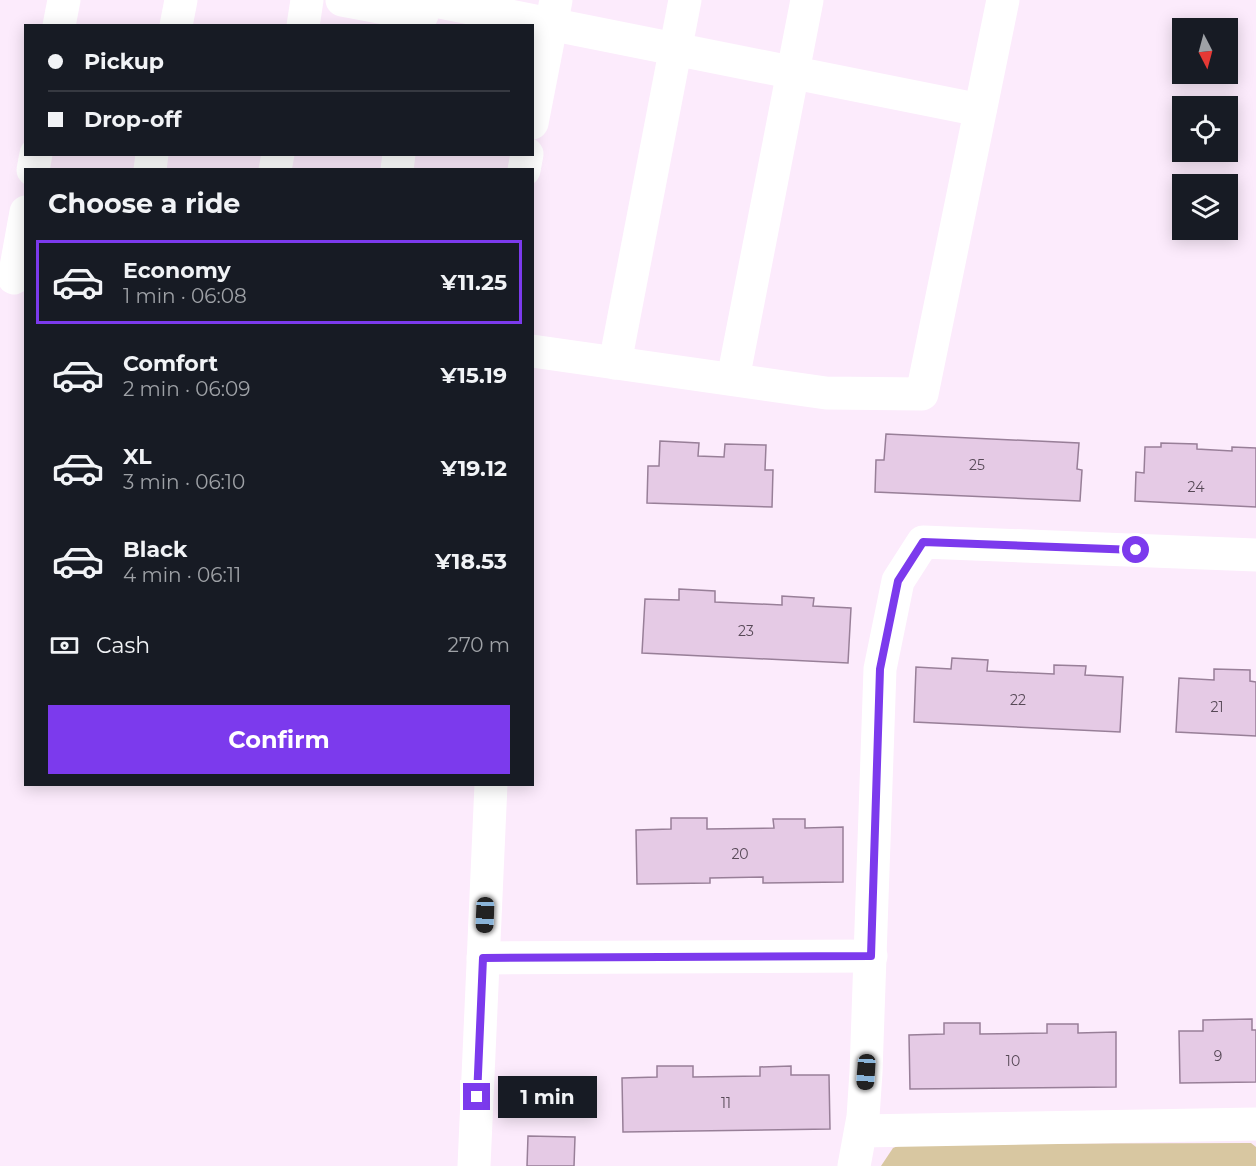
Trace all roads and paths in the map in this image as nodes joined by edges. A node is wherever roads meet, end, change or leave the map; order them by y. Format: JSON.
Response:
{"nodes":[{"id":1,"x":64,"y":0,"type":"edge"},
{"id":2,"x":181,"y":0,"type":"edge"},
{"id":3,"x":307,"y":0,"type":"edge"},
{"id":4,"x":342,"y":0,"type":"edge"},
{"id":5,"x":686,"y":0,"type":"edge"},
{"id":6,"x":807,"y":0,"type":"edge"},
{"id":7,"x":1003,"y":0,"type":"edge"},
{"id":8,"x":424,"y":10,"type":"edge"},
{"id":9,"x":554,"y":12,"type":"edge"},
{"id":10,"x":59,"y":24,"type":"edge"},
{"id":11,"x":176,"y":24,"type":"edge"},
{"id":12,"x":303,"y":24,"type":"edge"},
{"id":13,"x":676,"y":49,"type":"junction"},
{"id":14,"x":793,"y":72,"type":"junction"},
{"id":15,"x":980,"y":110,"type":"junction"},
{"id":16,"x":534,"y":113,"type":"edge"},
{"id":17,"x":24,"y":222,"type":"edge"},
{"id":18,"x":13,"y":277,"type":"edge"},
{"id":19,"x":534,"y":351,"type":"edge"},
{"id":20,"x":615,"y":363,"type":"junction"},
{"id":21,"x":733,"y":379,"type":"junction"},
{"id":22,"x":1256,"y":555,"type":"edge"},
{"id":23,"x":492,"y":786,"type":"edge"},
{"id":24,"x":871,"y":956,"type":"junction"},
{"id":25,"x":483,"y":958,"type":"junction"},
{"id":26,"x":1256,"y":1124,"type":"edge"},
{"id":27,"x":861,"y":1131,"type":"junction"},
{"id":28,"x":474,"y":1166,"type":"edge"},
{"id":29,"x":854,"y":1166,"type":"edge"}],
"edges":[{"from":1,"to":10,"type":"street"},
{"from":2,"to":11,"type":"street"},
{"from":3,"to":12,"type":"street"},
{"from":4,"to":8,"type":"street"},
{"from":5,"to":13,"type":"street"},
{"from":6,"to":14,"type":"street"},
{"from":7,"to":15,"type":"street"},
{"from":8,"to":9,"type":"street"},
{"from":9,"to":13,"type":"street"},
{"from":9,"to":16,"type":"street"},
{"from":13,"to":14,"type":"street"},
{"from":13,"to":20,"type":"street"},
{"from":14,"to":15,"type":"street"},
{"from":14,"to":21,"type":"street"},
{"from":15,"to":21,"type":"street"},
{"from":17,"to":18,"type":"street"},
{"from":19,"to":20,"type":"street"},
{"from":20,"to":21,"type":"street"},
{"from":22,"to":24,"type":"street"},
{"from":23,"to":25,"type":"street"},
{"from":24,"to":25,"type":"street"},
{"from":24,"to":27,"type":"street"},
{"from":25,"to":28,"type":"street"},
{"from":26,"to":27,"type":"street"},
{"from":27,"to":29,"type":"street"}]}
